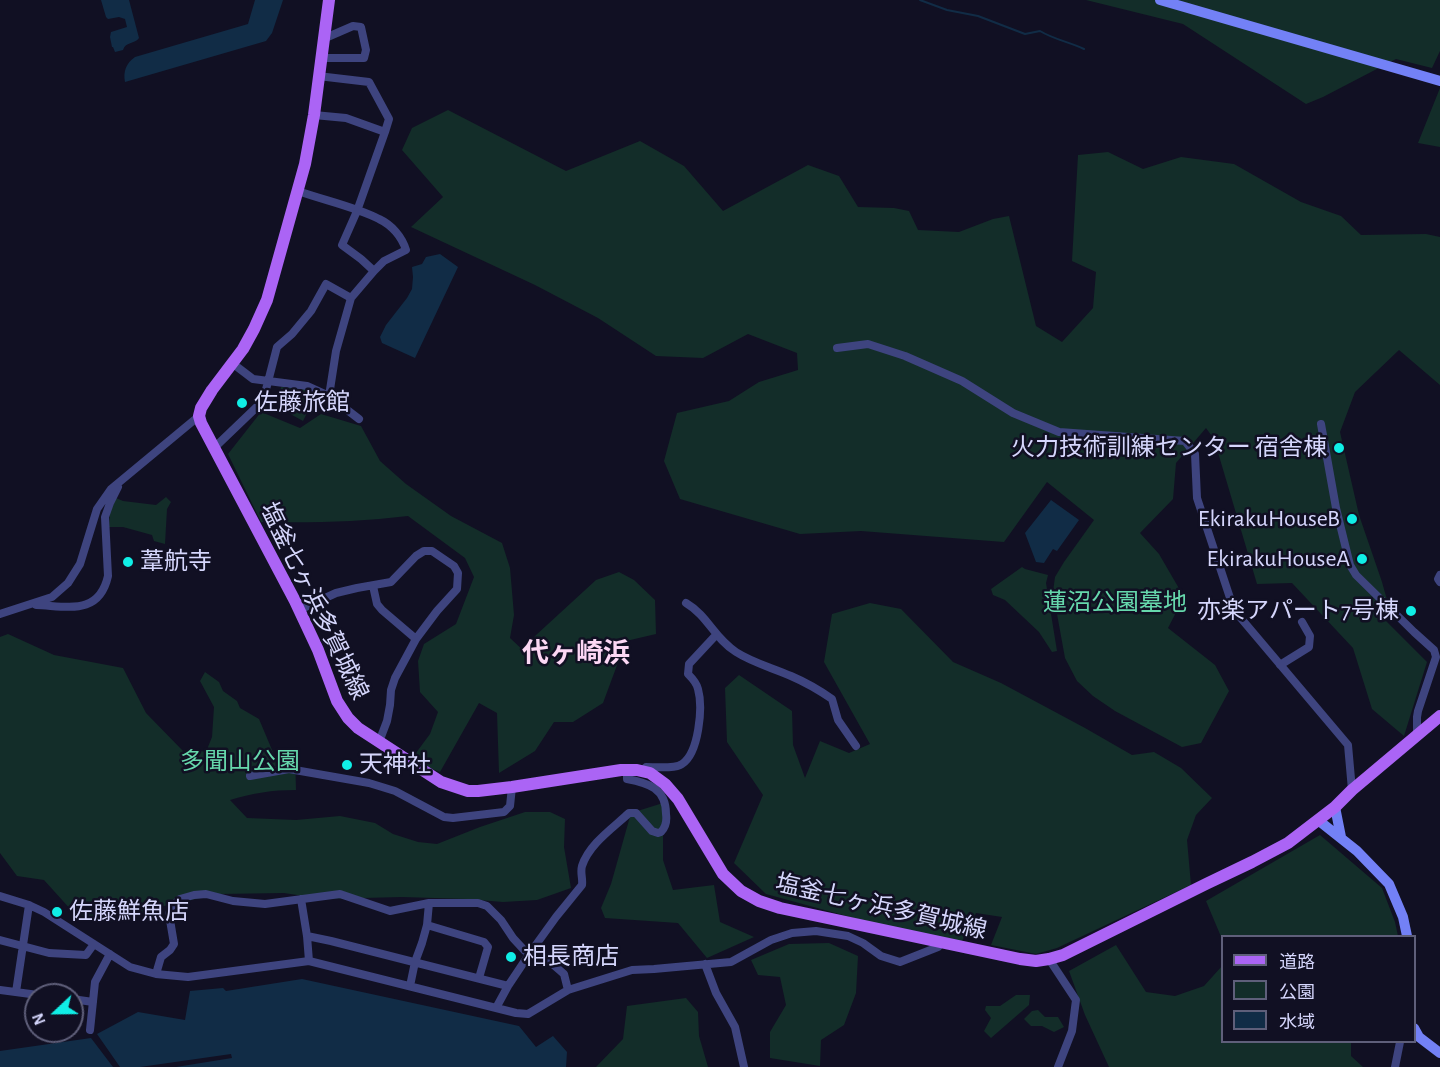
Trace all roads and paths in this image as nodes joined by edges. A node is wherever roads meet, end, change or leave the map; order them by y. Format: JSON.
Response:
{"nodes":[{"id":1,"x":329,"y":0,"type":"edge"},
{"id":2,"x":1160,"y":0,"type":"edge"},
{"id":3,"x":323,"y":39,"type":"junction"},
{"id":4,"x":321,"y":58,"type":"junction"},
{"id":5,"x":318,"y":76,"type":"junction"},
{"id":6,"x":1440,"y":81,"type":"edge"},
{"id":7,"x":314,"y":115,"type":"junction"},
{"id":8,"x":385,"y":132,"type":"junction"},
{"id":9,"x":298,"y":191,"type":"junction"},
{"id":10,"x":357,"y":211,"type":"junction"},
{"id":11,"x":374,"y":271,"type":"junction"},
{"id":12,"x":351,"y":298,"type":"junction"},
{"id":13,"x":837,"y":348,"type":"dead end"},
{"id":14,"x":232,"y":363,"type":"junction"},
{"id":15,"x":268,"y":381,"type":"junction"},
{"id":16,"x":329,"y":396,"type":"junction"},
{"id":17,"x":200,"y":416,"type":"junction"},
{"id":18,"x":359,"y":419,"type":"dead end"},
{"id":19,"x":1321,"y":424,"type":"dead end"},
{"id":20,"x":214,"y":448,"type":"junction"},
{"id":21,"x":122,"y":480,"type":"junction"},
{"id":22,"x":1440,"y":575,"type":"edge"},
{"id":23,"x":1440,"y":582,"type":"edge"},
{"id":24,"x":373,"y":586,"type":"junction"},
{"id":25,"x":686,"y":603,"type":"dead end"},
{"id":26,"x":32,"y":605,"type":"junction"},
{"id":27,"x":299,"y":610,"type":"junction"},
{"id":28,"x":0,"y":614,"type":"edge"},
{"id":29,"x":1302,"y":622,"type":"dead end"},
{"id":30,"x":716,"y":635,"type":"junction"},
{"id":31,"x":416,"y":639,"type":"junction"},
{"id":32,"x":1280,"y":665,"type":"junction"},
{"id":33,"x":1440,"y":716,"type":"edge"},
{"id":34,"x":1418,"y":735,"type":"junction"},
{"id":35,"x":379,"y":742,"type":"junction"},
{"id":36,"x":856,"y":746,"type":"dead end"},
{"id":37,"x":627,"y":769,"type":"junction"},
{"id":38,"x":641,"y":771,"type":"junction"},
{"id":39,"x":250,"y":776,"type":"dead end"},
{"id":40,"x":512,"y":787,"type":"junction"},
{"id":41,"x":1352,"y":790,"type":"junction"},
{"id":42,"x":1335,"y":807,"type":"junction"},
{"id":43,"x":1318,"y":820,"type":"junction"},
{"id":44,"x":1341,"y":837,"type":"junction"},
{"id":45,"x":0,"y":896,"type":"edge"},
{"id":46,"x":301,"y":898,"type":"junction"},
{"id":47,"x":429,"y":903,"type":"junction"},
{"id":48,"x":29,"y":905,"type":"junction"},
{"id":49,"x":427,"y":925,"type":"junction"},
{"id":50,"x":1407,"y":935,"type":"edge"},
{"id":51,"x":308,"y":936,"type":"junction"},
{"id":52,"x":0,"y":940,"type":"edge"},
{"id":53,"x":941,"y":943,"type":"junction"},
{"id":54,"x":94,"y":944,"type":"junction"},
{"id":55,"x":23,"y":947,"type":"junction"},
{"id":56,"x":530,"y":953,"type":"junction"},
{"id":57,"x":110,"y":954,"type":"junction"},
{"id":58,"x":1049,"y":959,"type":"junction"},
{"id":59,"x":309,"y":961,"type":"junction"},
{"id":60,"x":415,"y":962,"type":"junction"},
{"id":61,"x":705,"y":964,"type":"junction"},
{"id":62,"x":156,"y":974,"type":"junction"},
{"id":63,"x":479,"y":978,"type":"junction"},
{"id":64,"x":410,"y":986,"type":"junction"},
{"id":65,"x":508,"y":986,"type":"junction"},
{"id":66,"x":0,"y":990,"type":"edge"},
{"id":67,"x":568,"y":990,"type":"junction"},
{"id":68,"x":16,"y":992,"type":"junction"},
{"id":69,"x":24,"y":993,"type":"edge"},
{"id":70,"x":84,"y":1001,"type":"edge"},
{"id":71,"x":93,"y":1002,"type":"junction"},
{"id":72,"x":496,"y":1008,"type":"junction"},
{"id":73,"x":90,"y":1030,"type":"dead end"},
{"id":74,"x":1416,"y":1032,"type":"edge"},
{"id":75,"x":1400,"y":1043,"type":"edge"},
{"id":76,"x":1440,"y":1053,"type":"edge"},
{"id":77,"x":744,"y":1067,"type":"edge"},
{"id":78,"x":1059,"y":1067,"type":"edge"},
{"id":79,"x":1395,"y":1067,"type":"edge"}],
"edges":[{"from":1,"to":3,"type":"main road"},
{"from":2,"to":6,"type":"street"},
{"from":3,"to":4,"type":"main road"},
{"from":3,"to":4,"type":"street"},
{"from":4,"to":5,"type":"main road"},
{"from":5,"to":7,"type":"main road"},
{"from":5,"to":8,"type":"street"},
{"from":7,"to":8,"type":"street"},
{"from":7,"to":9,"type":"main road"},
{"from":8,"to":10,"type":"street"},
{"from":9,"to":10,"type":"street"},
{"from":9,"to":14,"type":"main road"},
{"from":10,"to":11,"type":"street"},
{"from":10,"to":11,"type":"street"},
{"from":11,"to":12,"type":"street"},
{"from":12,"to":15,"type":"street"},
{"from":12,"to":16,"type":"street"},
{"from":13,"to":32,"type":"street"},
{"from":14,"to":15,"type":"street"},
{"from":14,"to":17,"type":"main road"},
{"from":15,"to":16,"type":"street"},
{"from":15,"to":20,"type":"street"},
{"from":16,"to":18,"type":"street"},
{"from":17,"to":20,"type":"main road","name":"塩釜七ヶ浜多賀城線"},
{"from":17,"to":21,"type":"street"},
{"from":19,"to":34,"type":"street"},
{"from":20,"to":27,"type":"main road","name":"塩釜七ヶ浜多賀城線"},
{"from":21,"to":26,"type":"street"},
{"from":21,"to":26,"type":"street"},
{"from":22,"to":23,"type":"street"},
{"from":24,"to":27,"type":"street"},
{"from":24,"to":31,"type":"street"},
{"from":24,"to":31,"type":"street"},
{"from":25,"to":30,"type":"street"},
{"from":26,"to":28,"type":"street"},
{"from":27,"to":35,"type":"main road","name":"塩釜七ヶ浜多賀城線"},
{"from":29,"to":32,"type":"street"},
{"from":30,"to":36,"type":"street"},
{"from":30,"to":38,"type":"street"},
{"from":31,"to":35,"type":"street"},
{"from":32,"to":41,"type":"street"},
{"from":33,"to":34,"type":"main road","name":"塩釜七ヶ浜多賀城線"},
{"from":34,"to":41,"type":"main road","name":"塩釜七ヶ浜多賀城線"},
{"from":35,"to":40,"type":"main road","name":"塩釜七ヶ浜多賀城線"},
{"from":37,"to":38,"type":"main road","name":"塩釜七ヶ浜多賀城線"},
{"from":37,"to":40,"type":"main road","name":"塩釜七ヶ浜多賀城線"},
{"from":37,"to":56,"type":"street"},
{"from":38,"to":53,"type":"main road","name":"塩釜七ヶ浜多賀城線"},
{"from":39,"to":40,"type":"street"},
{"from":41,"to":42,"type":"main road","name":"塩釜七ヶ浜多賀城線"},
{"from":42,"to":43,"type":"main road","name":"塩釜七ヶ浜多賀城線"},
{"from":42,"to":44,"type":"street"},
{"from":43,"to":44,"type":"street"},
{"from":43,"to":58,"type":"main road","name":"塩釜七ヶ浜多賀城線"},
{"from":44,"to":50,"type":"street"},
{"from":45,"to":48,"type":"street"},
{"from":46,"to":47,"type":"street"},
{"from":46,"to":51,"type":"street"},
{"from":46,"to":62,"type":"street"},
{"from":47,"to":49,"type":"street"},
{"from":47,"to":56,"type":"street"},
{"from":48,"to":54,"type":"street"},
{"from":48,"to":55,"type":"street"},
{"from":49,"to":60,"type":"street"},
{"from":49,"to":63,"type":"street"},
{"from":51,"to":59,"type":"street"},
{"from":51,"to":60,"type":"street"},
{"from":52,"to":55,"type":"street"},
{"from":53,"to":58,"type":"main road","name":"塩釜七ヶ浜多賀城線"},
{"from":53,"to":61,"type":"street"},
{"from":54,"to":55,"type":"street"},
{"from":54,"to":57,"type":"street"},
{"from":55,"to":68,"type":"street"},
{"from":56,"to":65,"type":"street"},
{"from":56,"to":67,"type":"street"},
{"from":57,"to":62,"type":"street"},
{"from":57,"to":71,"type":"street"},
{"from":58,"to":78,"type":"street"},
{"from":59,"to":62,"type":"street"},
{"from":59,"to":64,"type":"street"},
{"from":60,"to":63,"type":"street"},
{"from":60,"to":64,"type":"street"},
{"from":61,"to":67,"type":"street"},
{"from":61,"to":77,"type":"street"},
{"from":63,"to":65,"type":"street"},
{"from":64,"to":72,"type":"street"},
{"from":65,"to":72,"type":"street"},
{"from":66,"to":68,"type":"street"},
{"from":67,"to":72,"type":"street"},
{"from":68,"to":69,"type":"street"},
{"from":70,"to":71,"type":"street"},
{"from":71,"to":73,"type":"street"},
{"from":74,"to":76,"type":"street"},
{"from":75,"to":79,"type":"street"}]}
